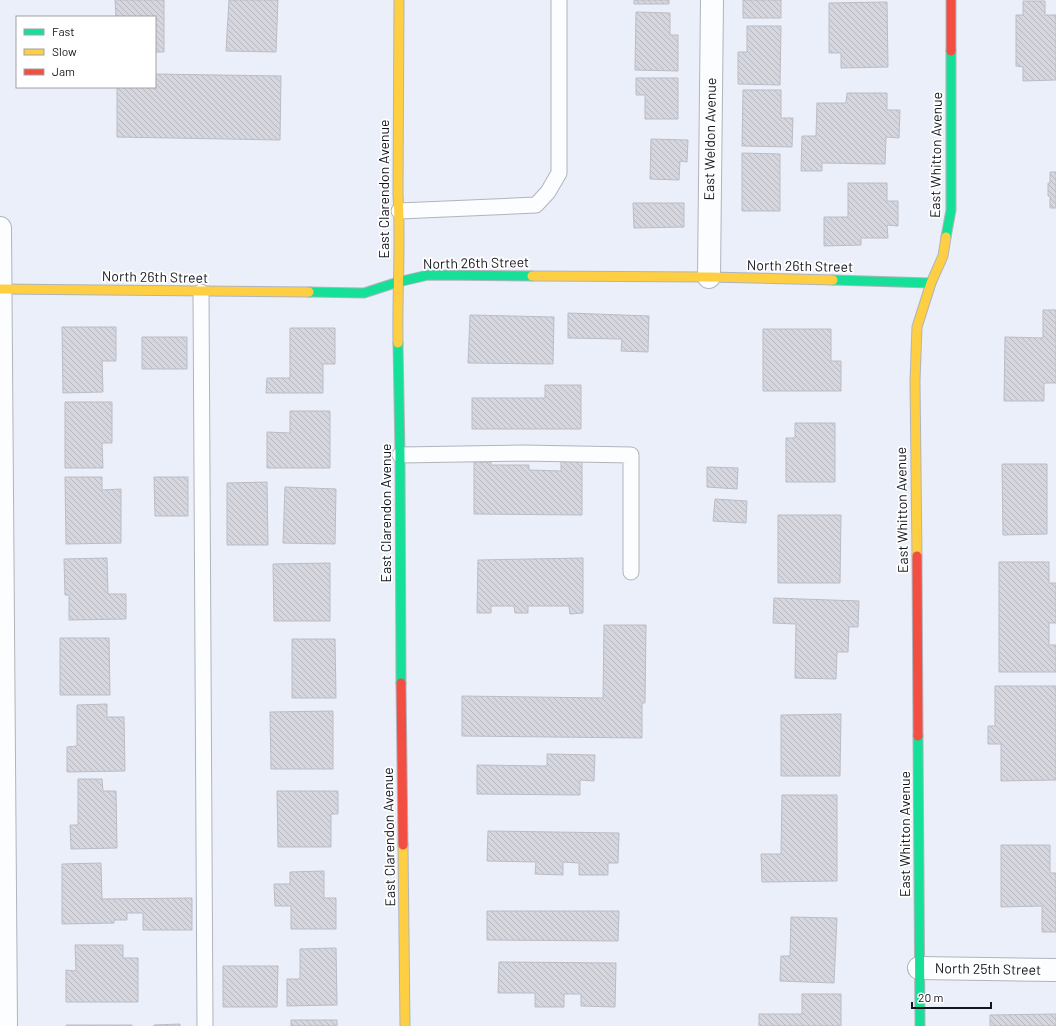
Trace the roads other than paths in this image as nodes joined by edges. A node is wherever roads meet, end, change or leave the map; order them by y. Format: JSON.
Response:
{"nodes":[{"id":1,"x":399,"y":0,"type":"edge"},
{"id":2,"x":559,"y":0,"type":"edge"},
{"id":3,"x":712,"y":0,"type":"edge"},
{"id":4,"x":951,"y":0,"type":"edge"},
{"id":5,"x":399,"y":211,"type":"junction"},
{"id":6,"x":0,"y":228,"type":"edge"},
{"id":7,"x":709,"y":278,"type":"junction"},
{"id":8,"x":398,"y":282,"type":"junction"},
{"id":9,"x":931,"y":283,"type":"junction"},
{"id":10,"x":0,"y":289,"type":"edge"},
{"id":11,"x":201,"y":292,"type":"junction"},
{"id":12,"x":400,"y":454,"type":"junction"},
{"id":13,"x":630,"y":572,"type":"dead end"},
{"id":14,"x":920,"y":968,"type":"junction"},
{"id":15,"x":1056,"y":970,"type":"edge"},
{"id":16,"x":6,"y":1026,"type":"edge"},
{"id":17,"x":205,"y":1026,"type":"edge"},
{"id":18,"x":405,"y":1026,"type":"edge"},
{"id":19,"x":920,"y":1026,"type":"edge"}],
"edges":[{"from":1,"to":5,"type":"street","name":"East Clarendon Avenue"},
{"from":2,"to":5,"type":"lane"},
{"from":3,"to":7,"type":"street","name":"East Weldon Avenue"},
{"from":4,"to":9,"type":"street","name":"East Whitton Avenue"},
{"from":5,"to":8,"type":"street","name":"East Clarendon Avenue"},
{"from":6,"to":10,"type":"street"},
{"from":7,"to":8,"type":"street","name":"North 26th Street"},
{"from":7,"to":9,"type":"street","name":"North 26th Street"},
{"from":8,"to":11,"type":"street","name":"North 26th Street"},
{"from":8,"to":12,"type":"street","name":"East Clarendon Avenue"},
{"from":9,"to":14,"type":"street","name":"East Whitton Avenue"},
{"from":10,"to":11,"type":"street","name":"North 26th Street"},
{"from":10,"to":16,"type":"street"},
{"from":11,"to":17,"type":"lane"},
{"from":12,"to":13,"type":"lane"},
{"from":12,"to":18,"type":"street","name":"East Clarendon Avenue"},
{"from":14,"to":15,"type":"street","name":"North 25th Street"},
{"from":14,"to":19,"type":"street","name":"East Whitton Avenue"}]}
